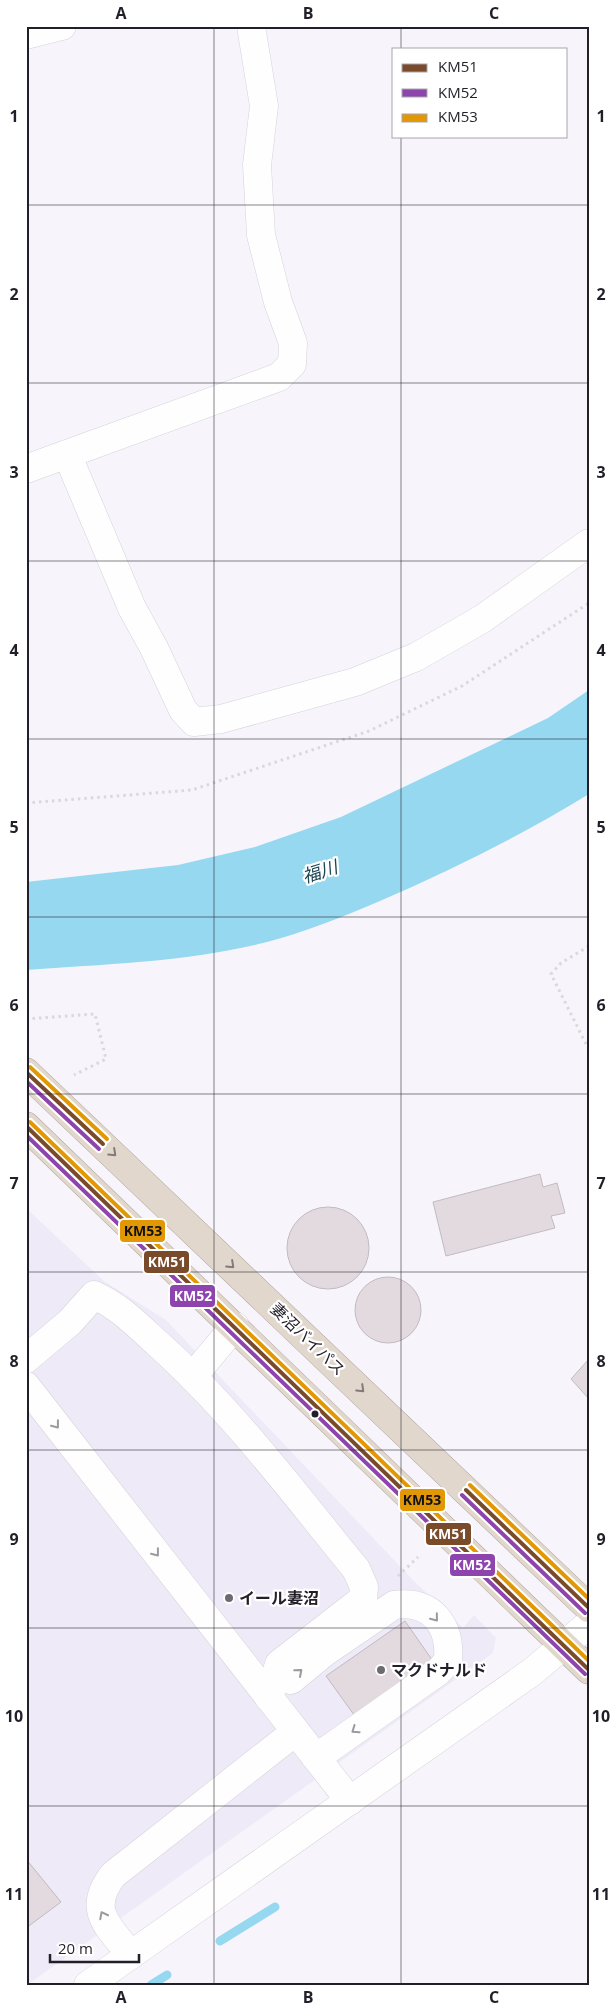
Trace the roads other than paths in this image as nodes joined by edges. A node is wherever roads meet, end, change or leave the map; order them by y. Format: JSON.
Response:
{"nodes":[{"id":1,"x":62,"y":26,"type":"edge"},
{"id":2,"x":251,"y":26,"type":"edge"},
{"id":3,"x":26,"y":35,"type":"edge"},
{"id":4,"x":67,"y":454,"type":"junction"},
{"id":5,"x":26,"y":468,"type":"edge"},
{"id":6,"x":589,"y":543,"type":"edge"},
{"id":7,"x":26,"y":1072,"type":"edge"},
{"id":8,"x":26,"y":1126,"type":"edge"},
{"id":9,"x":235,"y":1326,"type":"junction"},
{"id":10,"x":26,"y":1359,"type":"edge"},
{"id":11,"x":193,"y":1376,"type":"junction"},
{"id":12,"x":26,"y":1386,"type":"edge"},
{"id":13,"x":589,"y":1608,"type":"edge"},
{"id":14,"x":589,"y":1624,"type":"edge"},
{"id":15,"x":563,"y":1646,"type":"junction"},
{"id":16,"x":589,"y":1670,"type":"edge"},
{"id":17,"x":282,"y":1715,"type":"junction"},
{"id":18,"x":316,"y":1758,"type":"junction"},
{"id":19,"x":350,"y":1801,"type":"junction"},
{"id":20,"x":131,"y":1954,"type":"junction"},
{"id":21,"x":88,"y":1985,"type":"edge"}],
"edges":[{"from":1,"to":3,"type":"street"},
{"from":2,"to":4,"type":"street"},
{"from":4,"to":5,"type":"street"},
{"from":4,"to":6,"type":"street"},
{"from":7,"to":13,"type":"highway","name":"妻沼バイパス","one_way":true},
{"from":8,"to":9,"type":"highway"},
{"from":9,"to":11,"type":"street"},
{"from":9,"to":15,"type":"highway"},
{"from":10,"to":11,"type":"street"},
{"from":11,"to":17,"type":"street"},
{"from":12,"to":17,"type":"street","one_way":true},
{"from":14,"to":15,"type":"street"},
{"from":15,"to":16,"type":"highway"},
{"from":15,"to":19,"type":"street"},
{"from":17,"to":18,"type":"street"},
{"from":17,"to":18,"type":"street","one_way":true},
{"from":20,"to":17,"type":"street","one_way":true},
{"from":18,"to":19,"type":"street"},
{"from":19,"to":20,"type":"street"},
{"from":20,"to":21,"type":"street"}]}
